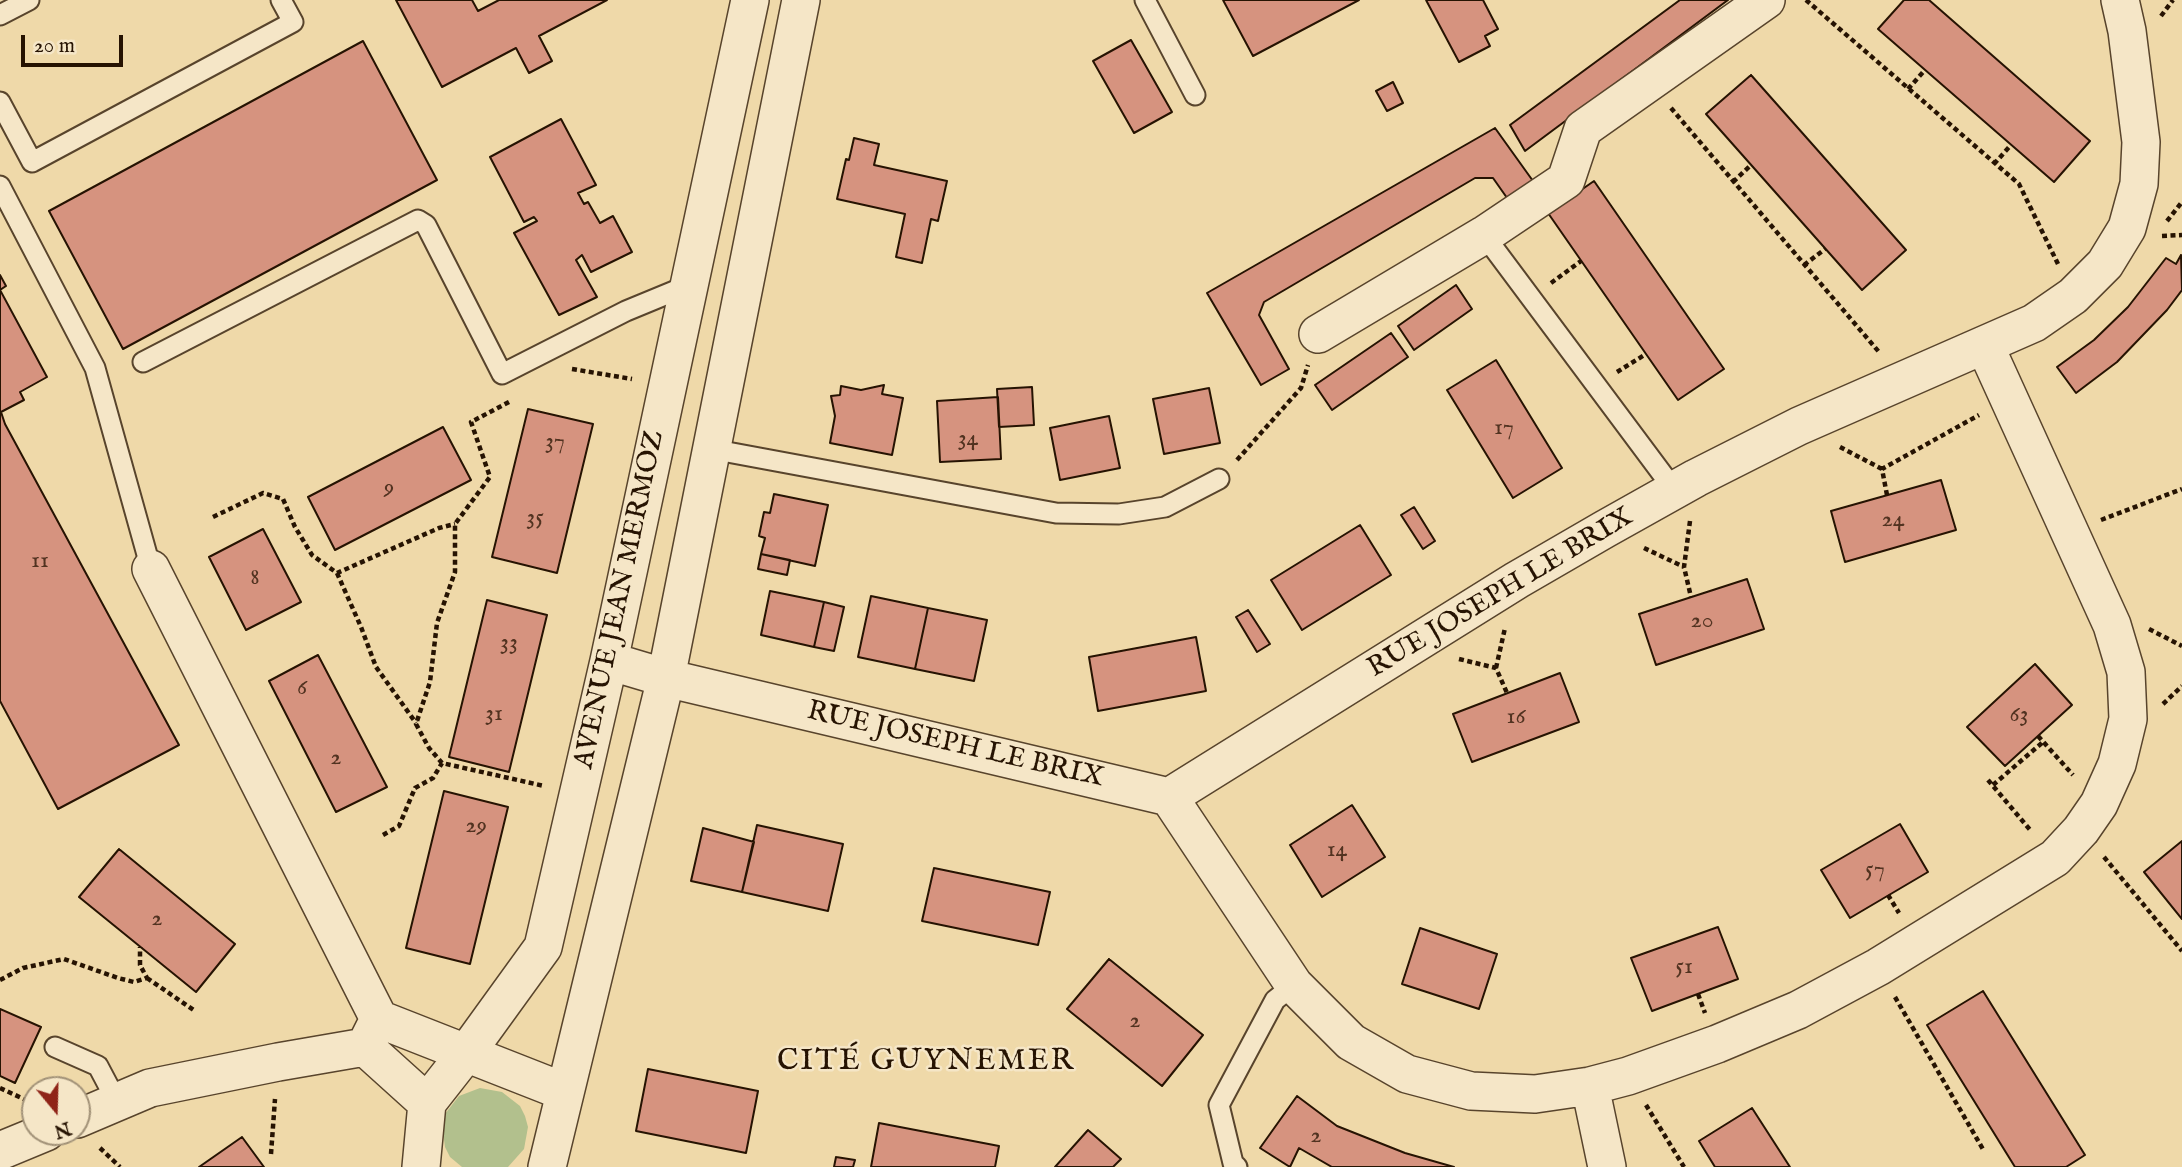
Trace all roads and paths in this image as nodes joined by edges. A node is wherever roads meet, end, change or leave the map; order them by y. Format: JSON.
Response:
{"nodes":[{"id":1,"x":29,"y":0,"type":"edge"},
{"id":2,"x":281,"y":0,"type":"edge"},
{"id":3,"x":750,"y":0,"type":"edge"},
{"id":4,"x":801,"y":0,"type":"edge"},
{"id":5,"x":1145,"y":0,"type":"edge"},
{"id":6,"x":1766,"y":0,"type":"edge"},
{"id":7,"x":1806,"y":0,"type":"edge"},
{"id":8,"x":2120,"y":0,"type":"edge"},
{"id":9,"x":0,"y":16,"type":"edge"},
{"id":10,"x":1925,"y":70,"type":"dead end"},
{"id":11,"x":1649,"y":83,"type":"junction"},
{"id":12,"x":1908,"y":89,"type":"junction"},
{"id":13,"x":1195,"y":95,"type":"dead end"},
{"id":14,"x":0,"y":102,"type":"edge"},
{"id":15,"x":2011,"y":145,"type":"dead end"},
{"id":16,"x":1994,"y":164,"type":"junction"},
{"id":17,"x":1751,"y":165,"type":"dead end"},
{"id":18,"x":1733,"y":181,"type":"junction"},
{"id":19,"x":0,"y":186,"type":"edge"},
{"id":20,"x":1484,"y":235,"type":"junction"},
{"id":21,"x":1825,"y":249,"type":"dead end"},
{"id":22,"x":1581,"y":261,"type":"dead end"},
{"id":23,"x":1804,"y":265,"type":"junction"},
{"id":24,"x":689,"y":285,"type":"junction"},
{"id":25,"x":2073,"y":296,"type":"junction"},
{"id":26,"x":1531,"y":297,"type":"junction"},
{"id":27,"x":1318,"y":334,"type":"joint"},
{"id":28,"x":1985,"y":346,"type":"junction"},
{"id":29,"x":143,"y":362,"type":"dead end"},
{"id":30,"x":570,"y":368,"type":"dead end"},
{"id":31,"x":1902,"y":379,"type":"junction"},
{"id":32,"x":668,"y":386,"type":"junction"},
{"id":33,"x":515,"y":398,"type":"dead end"},
{"id":34,"x":2011,"y":398,"type":"junction"},
{"id":35,"x":711,"y":449,"type":"junction"},
{"id":36,"x":1219,"y":479,"type":"joint"},
{"id":37,"x":1685,"y":485,"type":"junction"},
{"id":38,"x":2182,"y":489,"type":"edge"},
{"id":39,"x":1887,"y":495,"type":"dead end"},
{"id":40,"x":213,"y":517,"type":"dead end"},
{"id":41,"x":455,"y":524,"type":"junction"},
{"id":42,"x":2071,"y":532,"type":"junction"},
{"id":43,"x":151,"y":569,"type":"joint"},
{"id":44,"x":337,"y":573,"type":"junction"},
{"id":45,"x":1691,"y":597,"type":"dead end"},
{"id":46,"x":1412,"y":646,"type":"junction"},
{"id":47,"x":609,"y":661,"type":"junction"},
{"id":48,"x":666,"y":678,"type":"junction"},
{"id":49,"x":1507,"y":693,"type":"dead end"},
{"id":50,"x":416,"y":724,"type":"junction"},
{"id":51,"x":2038,"y":736,"type":"dead end"},
{"id":52,"x":2043,"y":742,"type":"junction"},
{"id":53,"x":442,"y":764,"type":"junction"},
{"id":54,"x":1988,"y":780,"type":"dead end"},
{"id":55,"x":1993,"y":785,"type":"junction"},
{"id":56,"x":579,"y":794,"type":"junction"},
{"id":57,"x":1170,"y":797,"type":"junction"},
{"id":58,"x":2090,"y":817,"type":"junction"},
{"id":59,"x":383,"y":835,"type":"dead end"},
{"id":60,"x":2055,"y":858,"type":"junction"},
{"id":61,"x":140,"y":947,"type":"dead end"},
{"id":62,"x":2182,"y":951,"type":"edge"},
{"id":63,"x":1878,"y":967,"type":"junction"},
{"id":64,"x":147,"y":978,"type":"junction"},
{"id":65,"x":0,"y":980,"type":"edge"},
{"id":66,"x":1294,"y":985,"type":"junction"},
{"id":67,"x":195,"y":1011,"type":"dead end"},
{"id":68,"x":372,"y":1033,"type":"junction"},
{"id":69,"x":55,"y":1046,"type":"dead end"},
{"id":70,"x":467,"y":1052,"type":"junction"},
{"id":71,"x":278,"y":1062,"type":"junction"},
{"id":72,"x":1628,"y":1076,"type":"junction"},
{"id":73,"x":1590,"y":1086,"type":"junction"},
{"id":74,"x":0,"y":1088,"type":"edge"},
{"id":75,"x":565,"y":1093,"type":"junction"},
{"id":76,"x":21,"y":1098,"type":"edge"},
{"id":77,"x":117,"y":1102,"type":"junction"},
{"id":78,"x":427,"y":1103,"type":"junction"},
{"id":79,"x":91,"y":1113,"type":"edge"},
{"id":80,"x":21,"y":1142,"type":"edge"},
{"id":81,"x":0,"y":1151,"type":"edge"},
{"id":82,"x":1984,"y":1151,"type":"dead end"},
{"id":83,"x":271,"y":1154,"type":"dead end"},
{"id":84,"x":421,"y":1167,"type":"edge"},
{"id":85,"x":547,"y":1167,"type":"edge"},
{"id":86,"x":1237,"y":1167,"type":"edge"},
{"id":87,"x":1607,"y":1167,"type":"edge"},
{"id":88,"x":1684,"y":1167,"type":"edge"}],
"edges":[{"from":1,"to":9,"type":"lane"},
{"from":2,"to":14,"type":"lane"},
{"from":3,"to":24,"type":"street","name":"AVENUE JEAN MERMOZ"},
{"from":4,"to":35,"type":"street","name":"AVENUE JEAN MERMOZ"},
{"from":5,"to":13,"type":"lane"},
{"from":6,"to":11,"type":"street"},
{"from":7,"to":12,"type":"path"},
{"from":8,"to":25,"type":"street","name":"RUE JOSEPH LE BRIX"},
{"from":10,"to":12,"type":"path"},
{"from":11,"to":18,"type":"path"},
{"from":11,"to":20,"type":"street"},
{"from":12,"to":16,"type":"path"},
{"from":15,"to":16,"type":"path"},
{"from":16,"to":25,"type":"path"},
{"from":17,"to":18,"type":"path"},
{"from":18,"to":23,"type":"path"},
{"from":19,"to":43,"type":"lane"},
{"from":20,"to":26,"type":"lane"},
{"from":20,"to":27,"type":"street"},
{"from":21,"to":23,"type":"path"},
{"from":22,"to":26,"type":"path"},
{"from":23,"to":31,"type":"path"},
{"from":24,"to":29,"type":"lane"},
{"from":24,"to":32,"type":"street","name":"AVENUE JEAN MERMOZ"},
{"from":25,"to":28,"type":"street","name":"RUE JOSEPH LE BRIX"},
{"from":26,"to":37,"type":"lane"},
{"from":27,"to":36,"type":"path"},
{"from":28,"to":31,"type":"street","name":"RUE JOSEPH LE BRIX"},
{"from":28,"to":34,"type":"street"},
{"from":30,"to":32,"type":"path"},
{"from":31,"to":37,"type":"street","name":"RUE JOSEPH LE BRIX"},
{"from":32,"to":47,"type":"street","name":"AVENUE JEAN MERMOZ"},
{"from":33,"to":41,"type":"path"},
{"from":34,"to":39,"type":"path"},
{"from":34,"to":42,"type":"street"},
{"from":35,"to":36,"type":"lane"},
{"from":35,"to":48,"type":"street","name":"AVENUE JEAN MERMOZ"},
{"from":37,"to":45,"type":"path"},
{"from":37,"to":46,"type":"street","name":"RUE JOSEPH LE BRIX"},
{"from":38,"to":42,"type":"path"},
{"from":40,"to":44,"type":"path"},
{"from":41,"to":44,"type":"path"},
{"from":41,"to":50,"type":"path"},
{"from":42,"to":58,"type":"street"},
{"from":43,"to":68,"type":"street"},
{"from":44,"to":50,"type":"path"},
{"from":46,"to":49,"type":"path"},
{"from":46,"to":57,"type":"street","name":"RUE JOSEPH LE BRIX"},
{"from":47,"to":48,"type":"street","name":"RUE JOSEPH LE BRIX"},
{"from":47,"to":56,"type":"street","name":"AVENUE JEAN MERMOZ"},
{"from":48,"to":57,"type":"street","name":"RUE JOSEPH LE BRIX"},
{"from":48,"to":75,"type":"street","name":"AVENUE JEAN MERMOZ"},
{"from":50,"to":53,"type":"path"},
{"from":51,"to":52,"type":"path"},
{"from":52,"to":55,"type":"path"},
{"from":52,"to":58,"type":"path"},
{"from":53,"to":56,"type":"path"},
{"from":53,"to":59,"type":"path"},
{"from":54,"to":55,"type":"path"},
{"from":55,"to":60,"type":"path"},
{"from":56,"to":70,"type":"street","name":"AVENUE JEAN MERMOZ"},
{"from":57,"to":66,"type":"street"},
{"from":58,"to":60,"type":"street"},
{"from":58,"to":62,"type":"path"},
{"from":60,"to":63,"type":"street"},
{"from":61,"to":64,"type":"path"},
{"from":63,"to":72,"type":"street"},
{"from":63,"to":82,"type":"path"},
{"from":64,"to":65,"type":"path"},
{"from":64,"to":67,"type":"path"},
{"from":66,"to":73,"type":"street"},
{"from":66,"to":86,"type":"lane"},
{"from":68,"to":70,"type":"street"},
{"from":68,"to":71,"type":"street"},
{"from":68,"to":78,"type":"street"},
{"from":69,"to":77,"type":"lane"},
{"from":70,"to":75,"type":"street"},
{"from":70,"to":78,"type":"street","name":"AVENUE JEAN MERMOZ"},
{"from":71,"to":77,"type":"street"},
{"from":71,"to":83,"type":"path"},
{"from":72,"to":73,"type":"street"},
{"from":72,"to":88,"type":"path"},
{"from":73,"to":87,"type":"street"},
{"from":74,"to":76,"type":"path"},
{"from":75,"to":85,"type":"street","name":"AVENUE JEAN MERMOZ"},
{"from":77,"to":79,"type":"street"},
{"from":78,"to":84,"type":"street"},
{"from":80,"to":81,"type":"street"}]}
